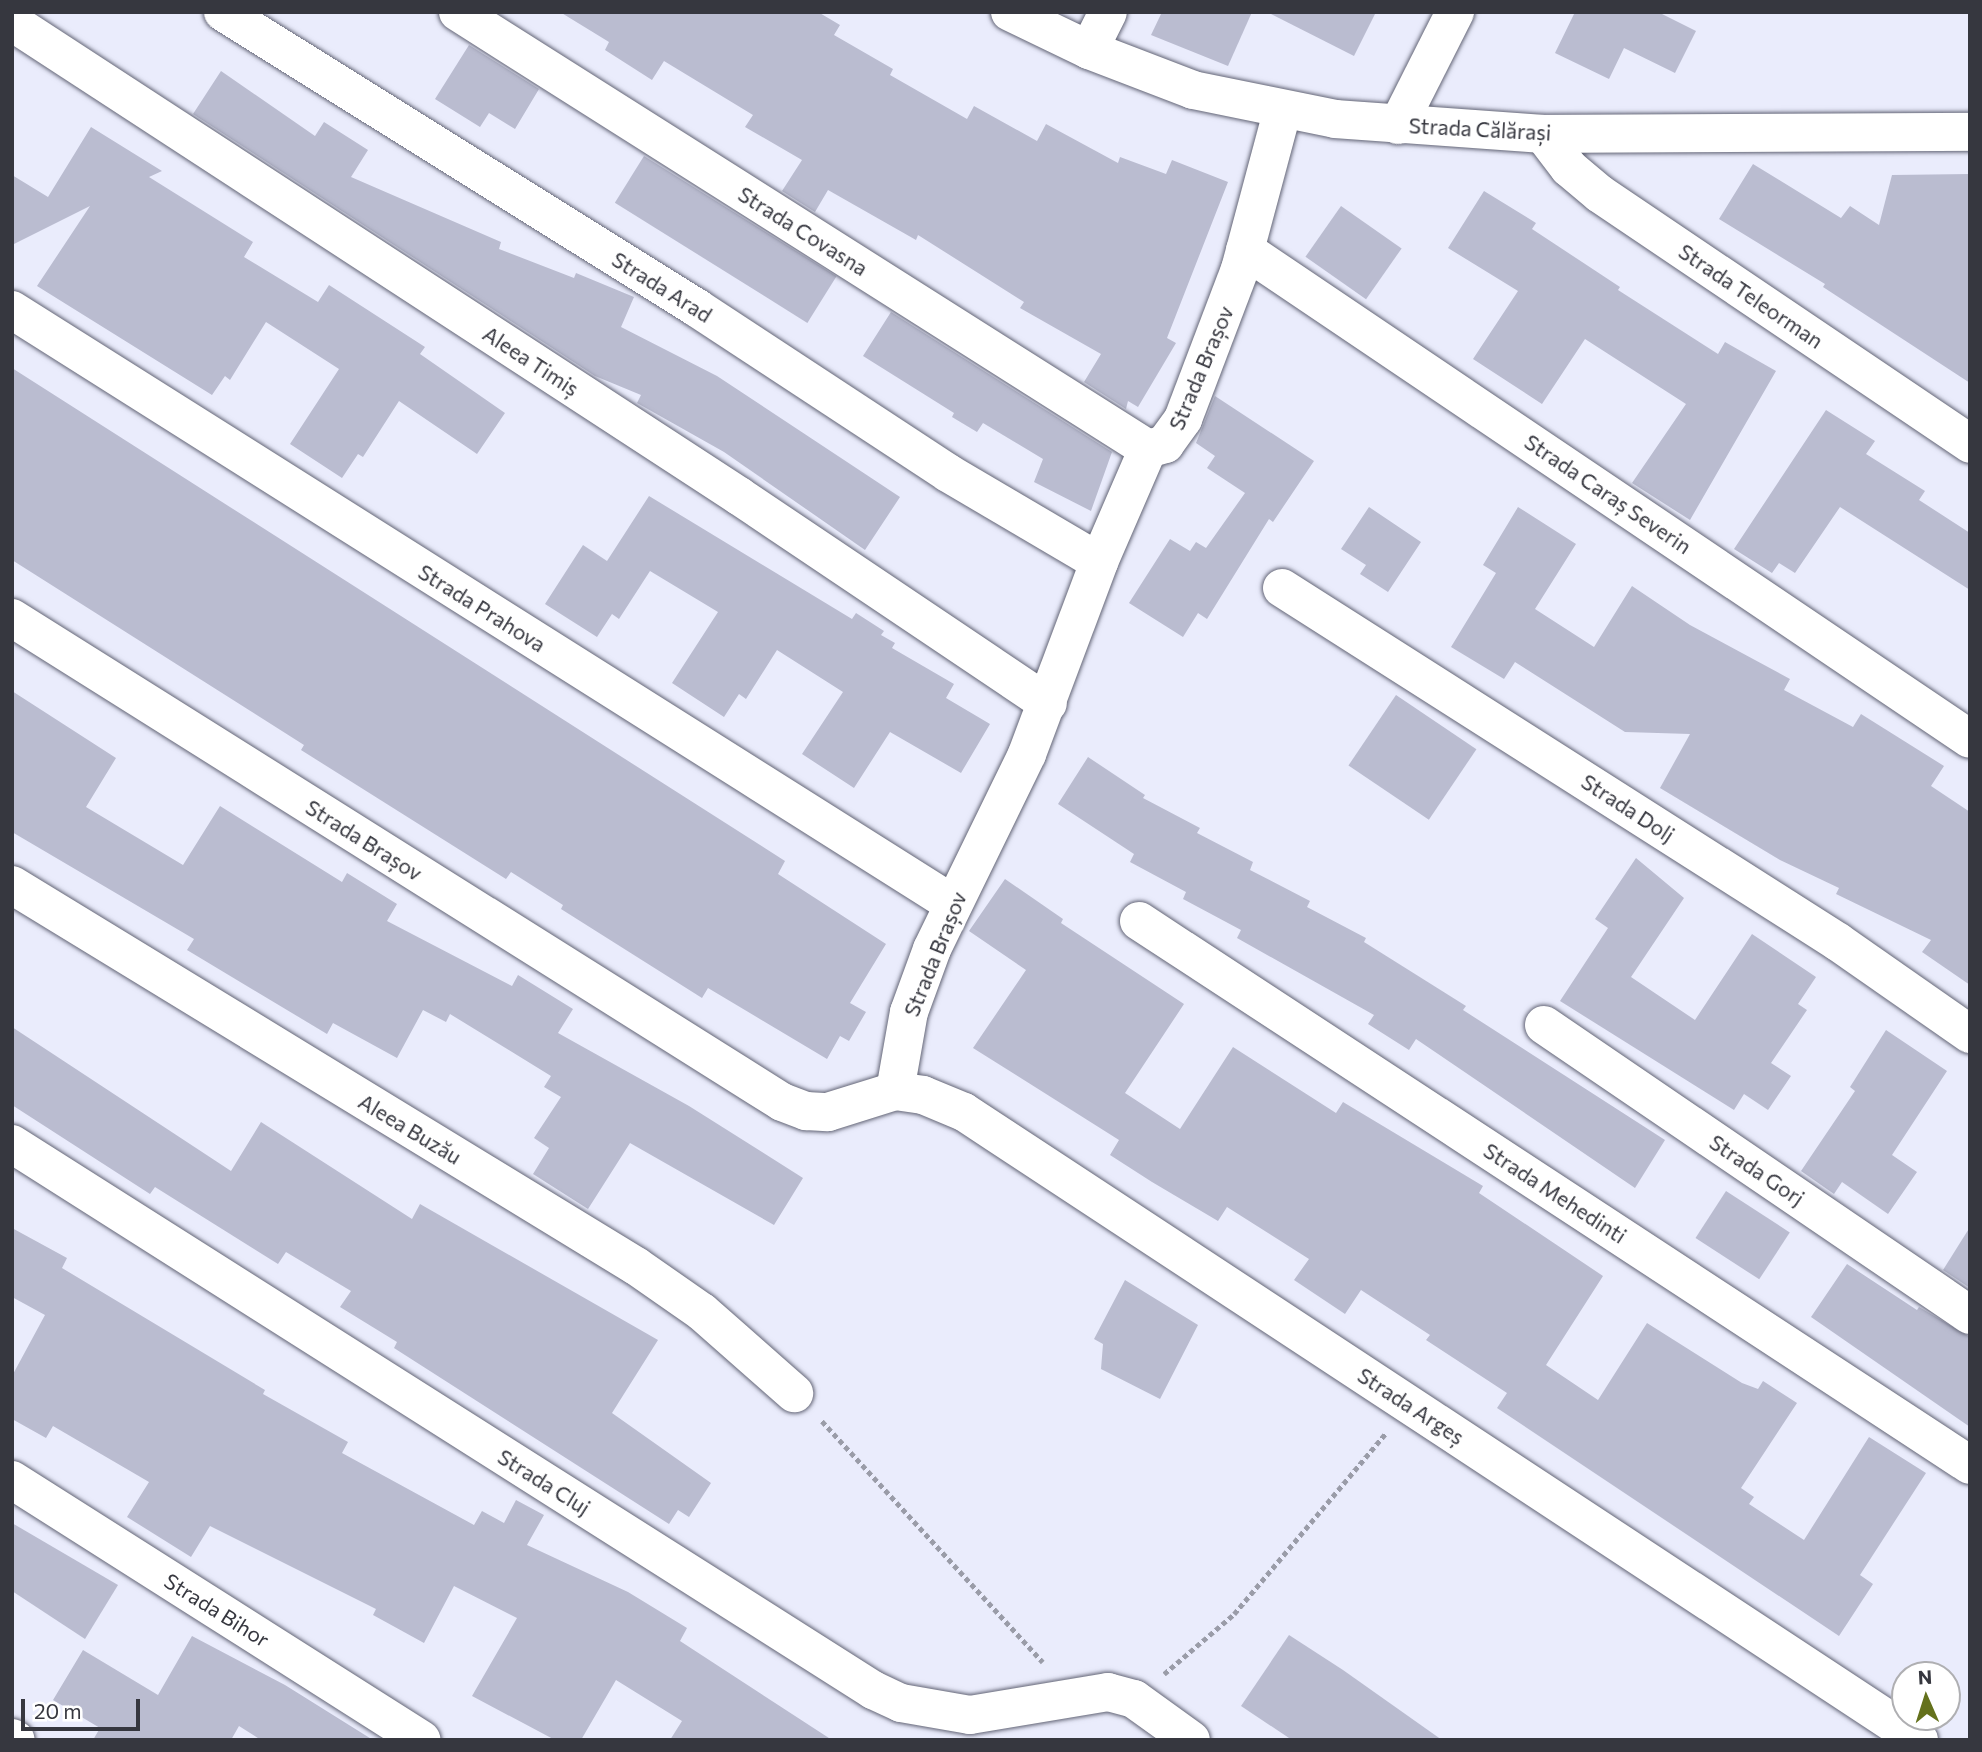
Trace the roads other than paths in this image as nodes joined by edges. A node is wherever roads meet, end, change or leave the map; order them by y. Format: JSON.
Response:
{"nodes":[{"id":1,"x":223,"y":12,"type":"edge"},
{"id":2,"x":458,"y":12,"type":"edge"},
{"id":3,"x":1010,"y":12,"type":"edge"},
{"id":4,"x":1108,"y":12,"type":"edge"},
{"id":5,"x":1455,"y":12,"type":"edge"},
{"id":6,"x":12,"y":22,"type":"edge"},
{"id":7,"x":1089,"y":50,"type":"junction"},
{"id":8,"x":1282,"y":112,"type":"junction"},
{"id":9,"x":1398,"y":125,"type":"junction"},
{"id":10,"x":1970,"y":132,"type":"edge"},
{"id":11,"x":1544,"y":134,"type":"junction"},
{"id":12,"x":1245,"y":250,"type":"junction"},
{"id":13,"x":12,"y":310,"type":"edge"},
{"id":14,"x":1970,"y":444,"type":"edge"},
{"id":15,"x":1148,"y":449,"type":"junction"},
{"id":16,"x":1099,"y":562,"type":"junction"},
{"id":17,"x":1282,"y":588,"type":"dead end"},
{"id":18,"x":12,"y":618,"type":"edge"},
{"id":19,"x":1048,"y":704,"type":"junction"},
{"id":20,"x":1970,"y":739,"type":"edge"},
{"id":21,"x":12,"y":885,"type":"edge"},
{"id":22,"x":953,"y":904,"type":"junction"},
{"id":23,"x":1139,"y":921,"type":"dead end"},
{"id":24,"x":1544,"y":1026,"type":"dead end"},
{"id":25,"x":1970,"y":1034,"type":"edge"},
{"id":26,"x":895,"y":1091,"type":"junction"},
{"id":27,"x":12,"y":1144,"type":"edge"},
{"id":28,"x":1970,"y":1315,"type":"edge"},
{"id":29,"x":794,"y":1393,"type":"road end"},
{"id":30,"x":1970,"y":1465,"type":"edge"},
{"id":31,"x":12,"y":1480,"type":"edge"},
{"id":32,"x":422,"y":1740,"type":"edge"},
{"id":33,"x":1191,"y":1740,"type":"edge"},
{"id":34,"x":1919,"y":1740,"type":"edge"}],
"edges":[{"from":1,"to":16,"type":"street","name":"Strada Arad"},
{"from":2,"to":15,"type":"street","name":"Strada Covasna"},
{"from":3,"to":7,"type":"street","name":"Strada Călărași"},
{"from":4,"to":7,"type":"street"},
{"from":5,"to":9,"type":"street"},
{"from":6,"to":19,"type":"street","name":"Aleea Timiș"},
{"from":7,"to":8,"type":"street","name":"Strada Călărași"},
{"from":8,"to":9,"type":"street","name":"Strada Călărași"},
{"from":8,"to":12,"type":"street","name":"Strada Brașov"},
{"from":9,"to":11,"type":"street","name":"Strada Călărași"},
{"from":10,"to":11,"type":"street","name":"Strada Călărași"},
{"from":11,"to":14,"type":"street","name":"Strada Teleorman"},
{"from":12,"to":15,"type":"street","name":"Strada Brașov"},
{"from":12,"to":20,"type":"street","name":"Strada Caraș Severin"},
{"from":13,"to":22,"type":"street","name":"Strada Prahova"},
{"from":15,"to":16,"type":"street","name":"Strada Brașov"},
{"from":16,"to":19,"type":"street","name":"Strada Brașov"},
{"from":17,"to":25,"type":"street","name":"Strada Dolj"},
{"from":18,"to":26,"type":"street","name":"Strada Brașov"},
{"from":19,"to":22,"type":"street","name":"Strada Brașov"},
{"from":21,"to":29,"type":"street","name":"Aleea Buzău"},
{"from":22,"to":26,"type":"street","name":"Strada Brașov"},
{"from":23,"to":30,"type":"street","name":"Strada Mehedinti"},
{"from":24,"to":28,"type":"street","name":"Strada Gorj"},
{"from":26,"to":34,"type":"street","name":"Strada Argeș"},
{"from":27,"to":33,"type":"street","name":"Strada Cluj"},
{"from":31,"to":32,"type":"street","name":"Strada Bihor"}]}
